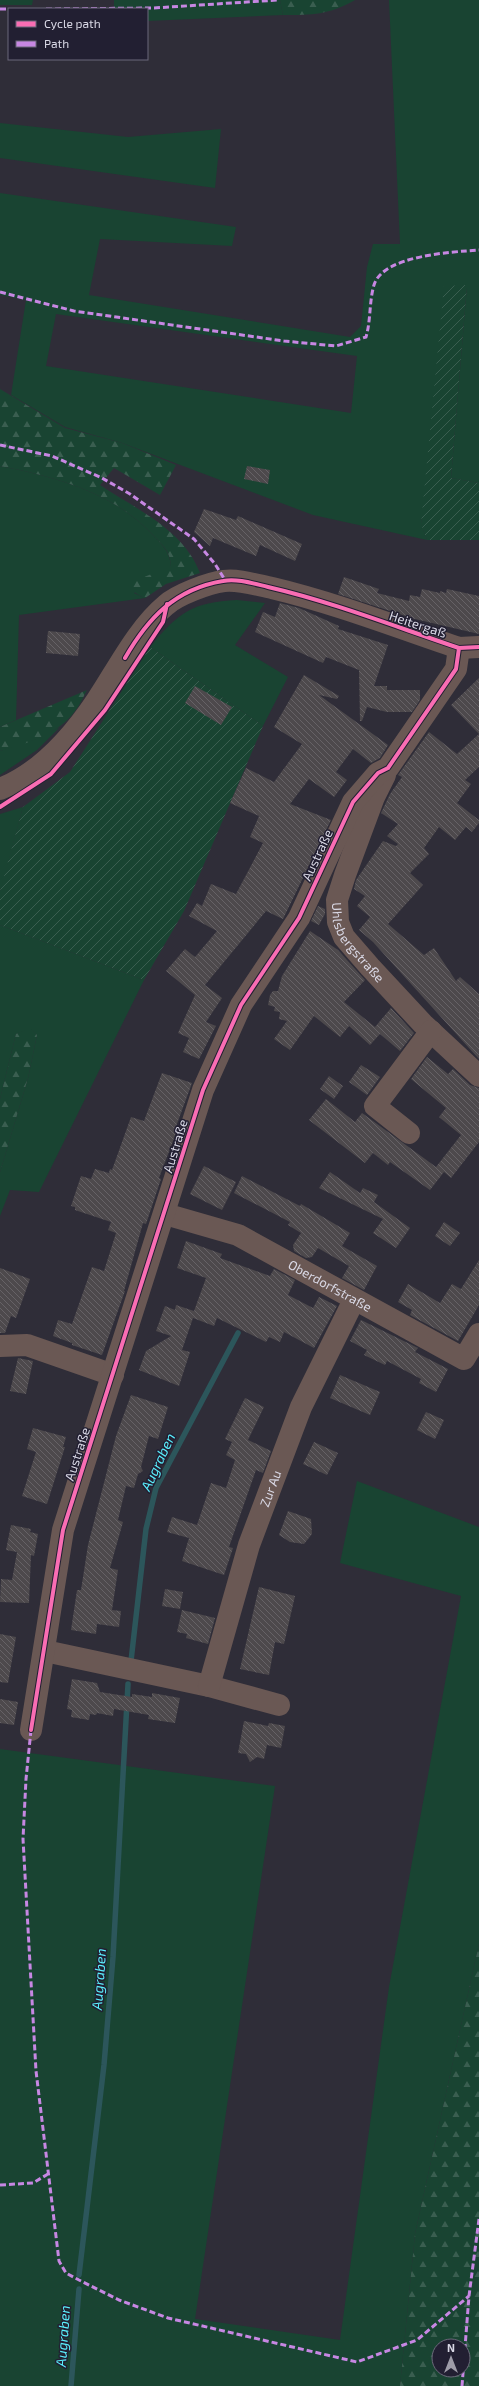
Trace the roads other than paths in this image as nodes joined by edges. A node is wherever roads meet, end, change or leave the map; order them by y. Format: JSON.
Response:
{"nodes":[{"id":1,"x":469,"y":647,"type":"edge"},
{"id":2,"x":388,"y":768,"type":"junction"},
{"id":3,"x":0,"y":788,"type":"edge"},
{"id":4,"x":431,"y":1032,"type":"junction"},
{"id":5,"x":479,"y":1076,"type":"edge"},
{"id":6,"x":409,"y":1133,"type":"dead end"},
{"id":7,"x":165,"y":1214,"type":"junction"},
{"id":8,"x":354,"y":1300,"type":"junction"},
{"id":9,"x":479,"y":1334,"type":"edge"},
{"id":10,"x":0,"y":1346,"type":"edge"},
{"id":11,"x":113,"y":1374,"type":"junction"},
{"id":12,"x":45,"y":1651,"type":"junction"},
{"id":13,"x":209,"y":1686,"type":"junction"},
{"id":14,"x":279,"y":1705,"type":"dead end"},
{"id":15,"x":32,"y":1730,"type":"dead end"}],
"edges":[{"from":1,"to":2,"type":"street","name":"Austraße"},
{"from":1,"to":3,"type":"street","name":"Heitergaß"},
{"from":2,"to":4,"type":"street","name":"Uhlsbergstraße"},
{"from":2,"to":7,"type":"street","name":"Austraße"},
{"from":4,"to":5,"type":"street","name":"Uhlsbergstraße"},
{"from":4,"to":6,"type":"street"},
{"from":7,"to":8,"type":"street","name":"Oberdorfstraße"},
{"from":7,"to":11,"type":"street","name":"Austraße"},
{"from":8,"to":9,"type":"street","name":"Oberdorfstraße"},
{"from":8,"to":13,"type":"street","name":"Zur Au"},
{"from":10,"to":11,"type":"street"},
{"from":11,"to":12,"type":"street","name":"Austraße"},
{"from":12,"to":13,"type":"street"},
{"from":12,"to":15,"type":"street","name":"Austraße"},
{"from":13,"to":14,"type":"street"}]}
